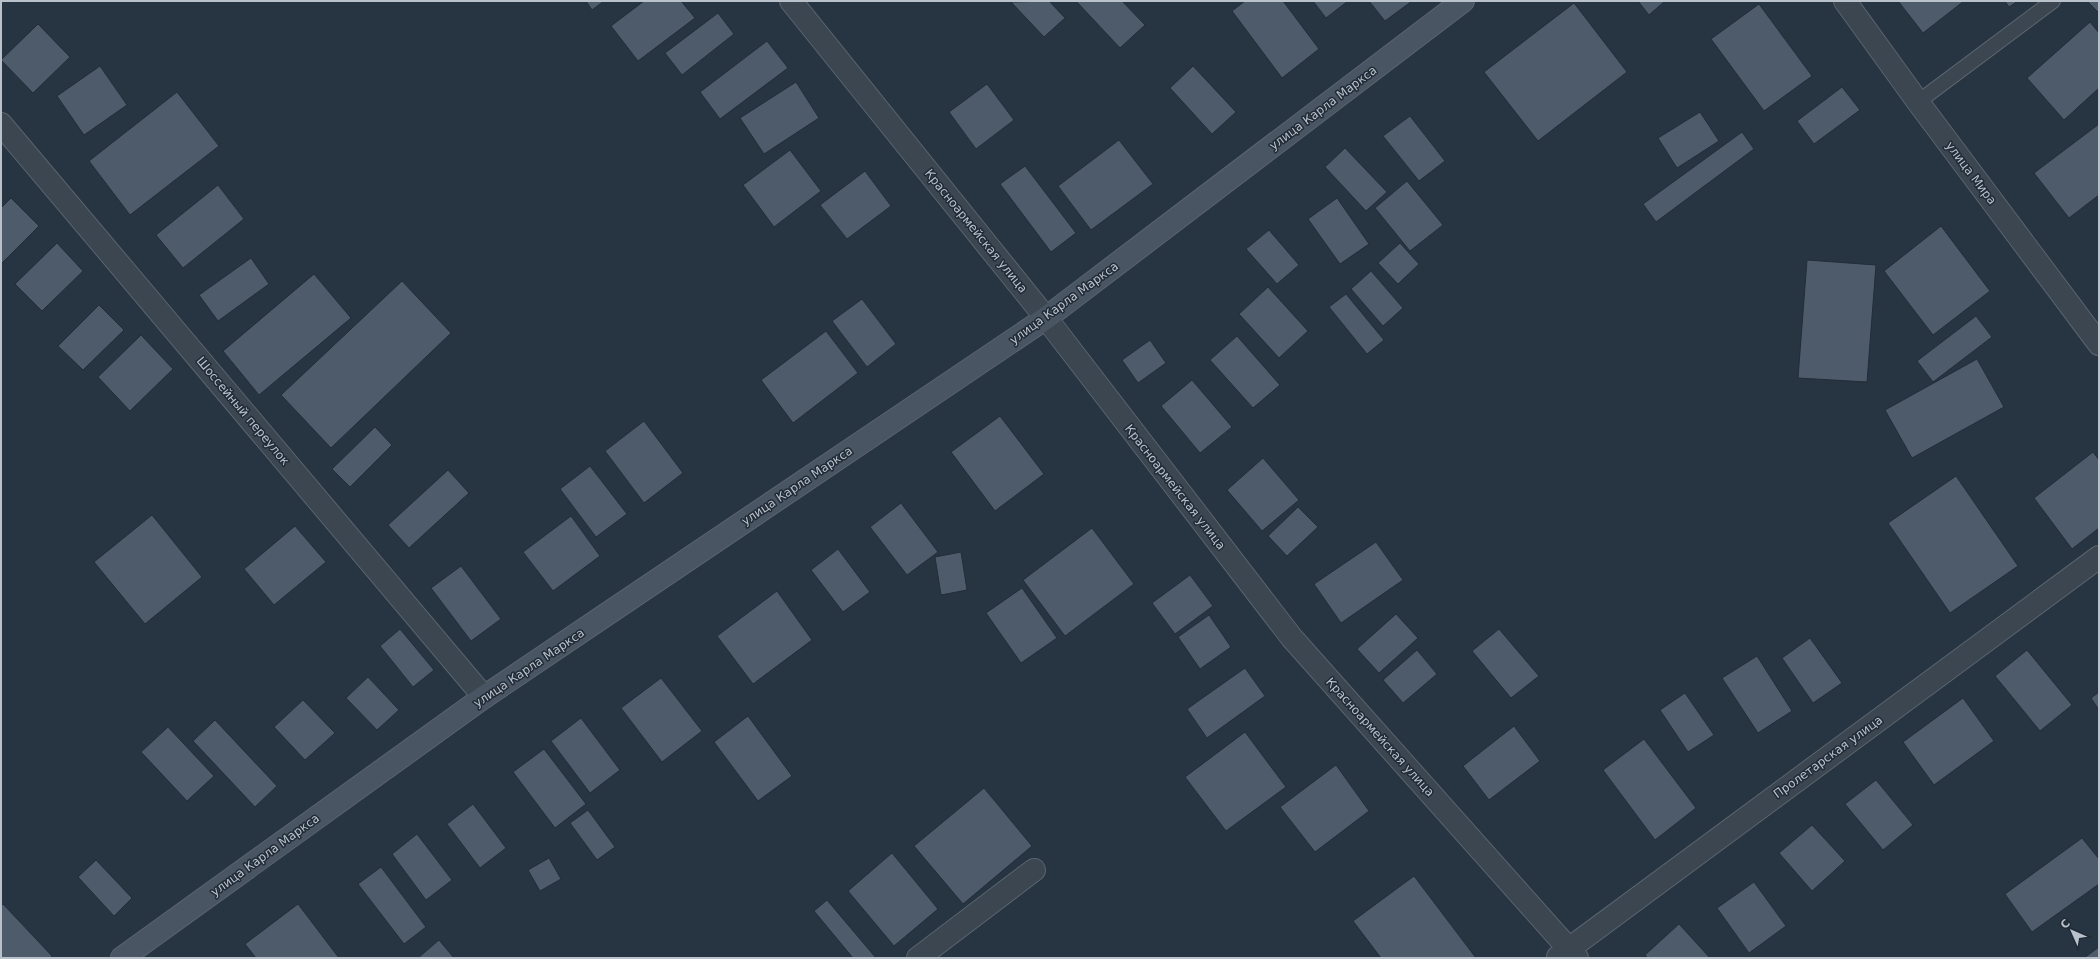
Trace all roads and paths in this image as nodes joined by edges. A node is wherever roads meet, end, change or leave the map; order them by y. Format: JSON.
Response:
{"nodes":[{"id":1,"x":791,"y":1,"type":"edge"},
{"id":2,"x":1463,"y":1,"type":"edge"},
{"id":3,"x":1845,"y":1,"type":"edge"},
{"id":4,"x":2053,"y":1,"type":"edge"},
{"id":5,"x":1918,"y":102,"type":"junction"},
{"id":6,"x":1,"y":124,"type":"edge"},
{"id":7,"x":1046,"y":318,"type":"junction"},
{"id":8,"x":2099,"y":344,"type":"edge"},
{"id":9,"x":2099,"y":557,"type":"edge"},
{"id":10,"x":484,"y":697,"type":"junction"},
{"id":11,"x":1034,"y":870,"type":"dead end"},
{"id":12,"x":1568,"y":955,"type":"edge"},
{"id":13,"x":122,"y":958,"type":"edge"},
{"id":14,"x":918,"y":958,"type":"edge"}],
"edges":[{"from":1,"to":7,"type":"street","name":"Красноармейская улица"},
{"from":2,"to":7,"type":"main road","name":"улица Карла Маркса"},
{"from":3,"to":5,"type":"street","name":"улица Мира"},
{"from":4,"to":5,"type":"lane"},
{"from":5,"to":8,"type":"street","name":"улица Мира"},
{"from":6,"to":10,"type":"street","name":"Шоссейный переулок"},
{"from":7,"to":10,"type":"main road","name":"улица Карла Маркса"},
{"from":7,"to":12,"type":"street","name":"Красноармейская улица"},
{"from":9,"to":12,"type":"street","name":"Пролетарская улица"},
{"from":10,"to":13,"type":"main road","name":"улица Карла Маркса"},
{"from":11,"to":14,"type":"street"}]}
